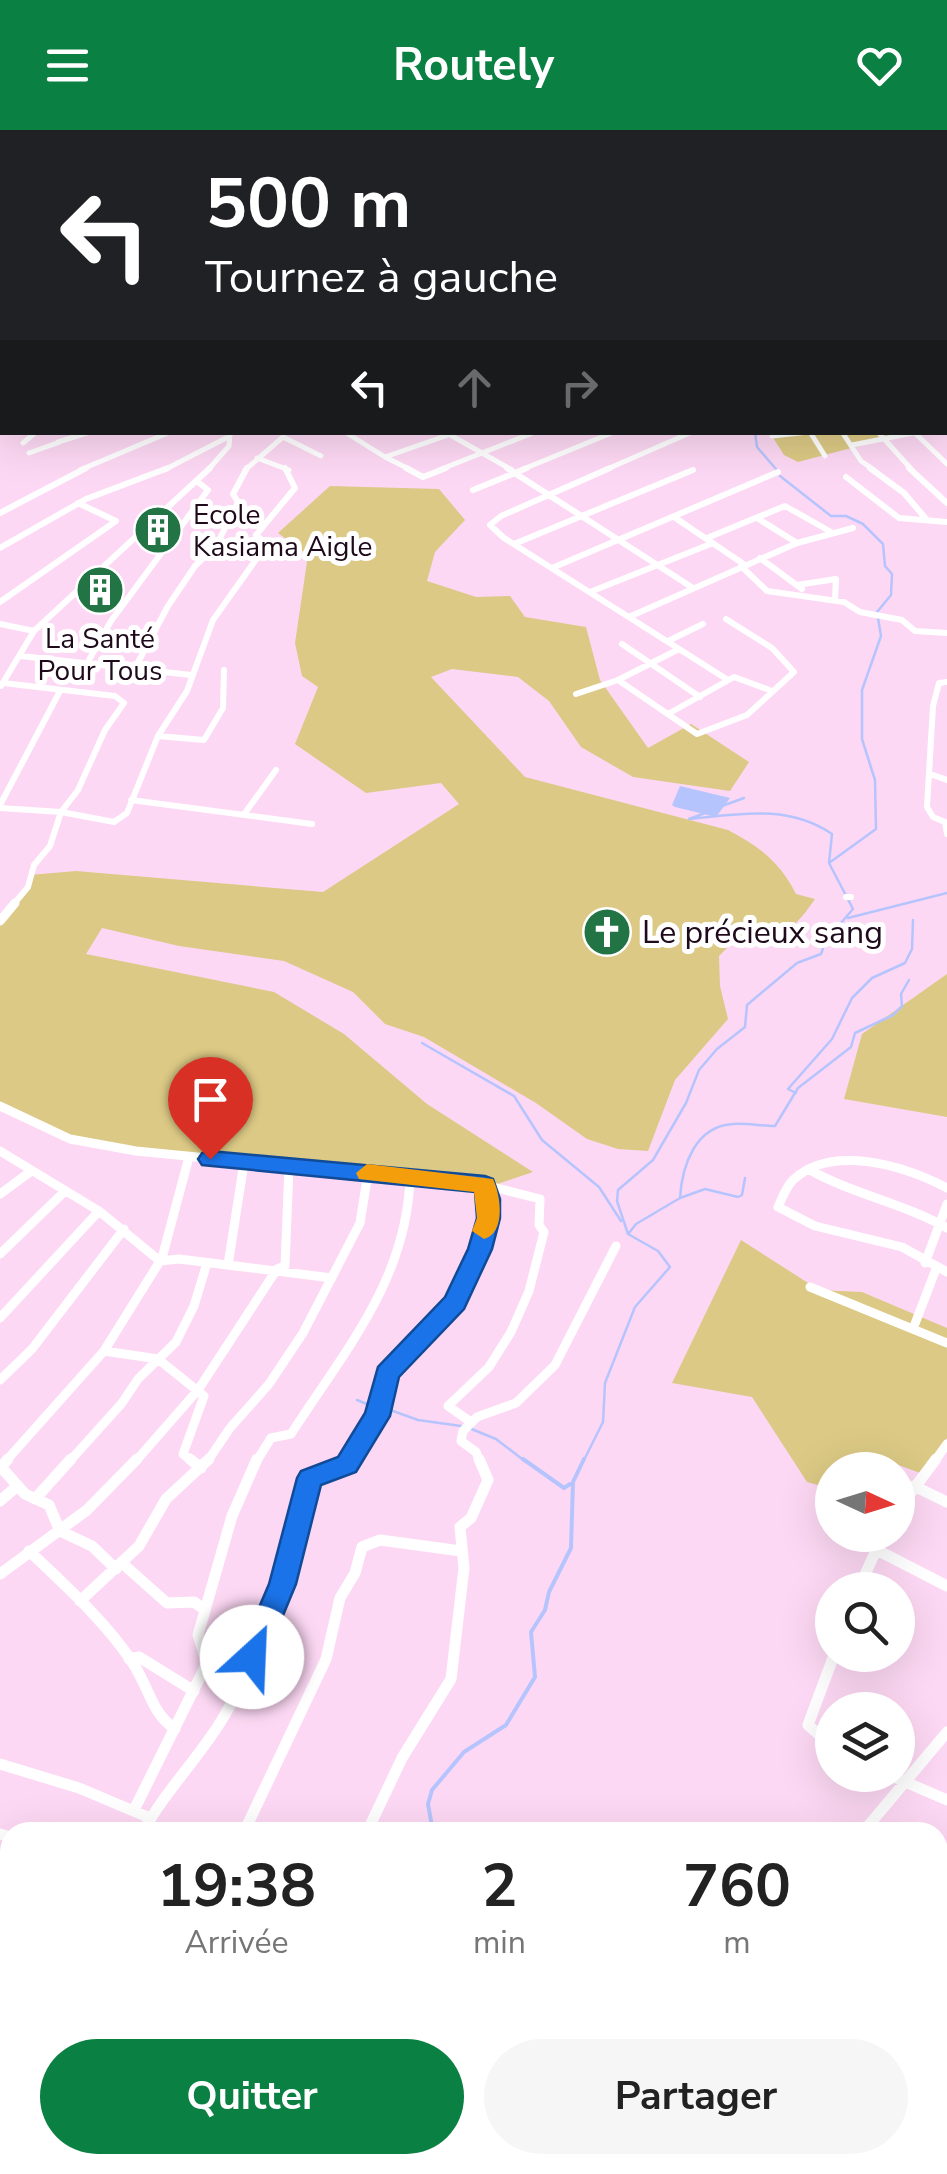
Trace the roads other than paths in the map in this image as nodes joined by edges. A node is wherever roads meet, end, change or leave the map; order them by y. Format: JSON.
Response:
{"nodes":[{"id":1,"x":32,"y":435,"type":"edge"},
{"id":2,"x":63,"y":435,"type":"edge"},
{"id":3,"x":81,"y":435,"type":"edge"},
{"id":4,"x":163,"y":435,"type":"edge"},
{"id":5,"x":228,"y":435,"type":"edge"},
{"id":6,"x":230,"y":435,"type":"edge"},
{"id":7,"x":350,"y":435,"type":"edge"},
{"id":8,"x":362,"y":435,"type":"edge"},
{"id":9,"x":444,"y":435,"type":"edge"},
{"id":10,"x":452,"y":435,"type":"edge"},
{"id":11,"x":528,"y":435,"type":"edge"},
{"id":12,"x":607,"y":435,"type":"edge"},
{"id":13,"x":685,"y":435,"type":"edge"},
{"id":14,"x":782,"y":435,"type":"edge"},
{"id":15,"x":812,"y":435,"type":"edge"},
{"id":16,"x":844,"y":435,"type":"edge"},
{"id":17,"x":880,"y":435,"type":"edge"},
{"id":18,"x":908,"y":435,"type":"edge"},
{"id":19,"x":919,"y":435,"type":"edge"},
{"id":20,"x":772,"y":436,"type":"dead end"},
{"id":21,"x":356,"y":438,"type":"junction"},
{"id":22,"x":883,"y":441,"type":"junction"},
{"id":23,"x":60,"y":442,"type":"junction"},
{"id":24,"x":23,"y":443,"type":"dead end"},
{"id":25,"x":852,"y":446,"type":"junction"},
{"id":26,"x":29,"y":453,"type":"dead end"},
{"id":27,"x":483,"y":454,"type":"junction"},
{"id":28,"x":321,"y":456,"type":"dead end"},
{"id":29,"x":824,"y":456,"type":"dead end"},
{"id":30,"x":258,"y":458,"type":"junction"},
{"id":31,"x":385,"y":458,"type":"junction"},
{"id":32,"x":947,"y":464,"type":"edge"},
{"id":33,"x":693,"y":470,"type":"dead end"},
{"id":34,"x":778,"y":472,"type":"dead end"},
{"id":35,"x":517,"y":473,"type":"junction"},
{"id":36,"x":846,"y":477,"type":"dead end"},
{"id":37,"x":198,"y":482,"type":"junction"},
{"id":38,"x":473,"y":490,"type":"dead end"},
{"id":39,"x":551,"y":494,"type":"junction"},
{"id":40,"x":947,"y":502,"type":"edge"},
{"id":41,"x":78,"y":503,"type":"junction"},
{"id":42,"x":0,"y":513,"type":"edge"},
{"id":43,"x":674,"y":517,"type":"junction"},
{"id":44,"x":585,"y":518,"type":"junction"},
{"id":45,"x":756,"y":518,"type":"junction"},
{"id":46,"x":927,"y":520,"type":"junction"},
{"id":47,"x":947,"y":522,"type":"edge"},
{"id":48,"x":853,"y":528,"type":"dead end"},
{"id":49,"x":831,"y":532,"type":"junction"},
{"id":50,"x":619,"y":540,"type":"junction"},
{"id":51,"x":710,"y":540,"type":"junction"},
{"id":52,"x":797,"y":542,"type":"junction"},
{"id":53,"x":514,"y":544,"type":"junction"},
{"id":54,"x":0,"y":548,"type":"edge"},
{"id":55,"x":760,"y":558,"type":"junction"},
{"id":56,"x":659,"y":564,"type":"junction"},
{"id":57,"x":743,"y":566,"type":"junction"},
{"id":58,"x":552,"y":568,"type":"junction"},
{"id":59,"x":797,"y":585,"type":"junction"},
{"id":60,"x":693,"y":588,"type":"junction"},
{"id":61,"x":590,"y":592,"type":"junction"},
{"id":62,"x":808,"y":594,"type":"junction"},
{"id":63,"x":826,"y":598,"type":"junction"},
{"id":64,"x":835,"y":600,"type":"junction"},
{"id":65,"x":0,"y":602,"type":"edge"},
{"id":66,"x":817,"y":605,"type":"dead end"},
{"id":67,"x":630,"y":616,"type":"junction"},
{"id":68,"x":726,"y":618,"type":"dead end"},
{"id":69,"x":0,"y":624,"type":"edge"},
{"id":70,"x":703,"y":624,"type":"dead end"},
{"id":71,"x":34,"y":631,"type":"junction"},
{"id":72,"x":947,"y":633,"type":"edge"},
{"id":73,"x":668,"y":642,"type":"junction"},
{"id":74,"x":622,"y":644,"type":"dead end"},
{"id":75,"x":679,"y":649,"type":"junction"},
{"id":76,"x":21,"y":656,"type":"junction"},
{"id":77,"x":89,"y":660,"type":"junction"},
{"id":78,"x":651,"y":663,"type":"junction"},
{"id":79,"x":136,"y":666,"type":"junction"},
{"id":80,"x":224,"y":670,"type":"dead end"},
{"id":81,"x":191,"y":675,"type":"junction"},
{"id":82,"x":618,"y":680,"type":"junction"},
{"id":83,"x":728,"y":680,"type":"junction"},
{"id":84,"x":947,"y":682,"type":"edge"},
{"id":85,"x":1,"y":686,"type":"edge"},
{"id":86,"x":60,"y":691,"type":"junction"},
{"id":87,"x":772,"y":691,"type":"junction"},
{"id":88,"x":576,"y":694,"type":"dead end"},
{"id":89,"x":700,"y":696,"type":"junction"},
{"id":90,"x":668,"y":714,"type":"junction"},
{"id":91,"x":158,"y":736,"type":"junction"},
{"id":92,"x":932,"y":752,"type":"junction"},
{"id":93,"x":944,"y":753,"type":"dead end"},
{"id":94,"x":276,"y":770,"type":"dead end"},
{"id":95,"x":930,"y":774,"type":"junction"},
{"id":96,"x":947,"y":780,"type":"edge"},
{"id":97,"x":131,"y":800,"type":"junction"},
{"id":98,"x":0,"y":806,"type":"edge"},
{"id":99,"x":61,"y":812,"type":"junction"},
{"id":100,"x":246,"y":813,"type":"junction"},
{"id":101,"x":943,"y":819,"type":"edge"},
{"id":102,"x":312,"y":824,"type":"dead end"},
{"id":103,"x":947,"y":834,"type":"edge"},
{"id":104,"x":0,"y":920,"type":"edge"},
{"id":105,"x":0,"y":1106,"type":"edge"},
{"id":106,"x":0,"y":1151,"type":"edge"},
{"id":107,"x":190,"y":1157,"type":"junction"},
{"id":108,"x":244,"y":1163,"type":"junction"},
{"id":109,"x":290,"y":1167,"type":"junction"},
{"id":110,"x":808,"y":1169,"type":"junction"},
{"id":111,"x":30,"y":1172,"type":"junction"},
{"id":112,"x":368,"y":1173,"type":"junction"},
{"id":113,"x":410,"y":1177,"type":"junction"},
{"id":114,"x":485,"y":1184,"type":"junction"},
{"id":115,"x":947,"y":1188,"type":"edge"},
{"id":116,"x":64,"y":1192,"type":"junction"},
{"id":117,"x":0,"y":1194,"type":"edge"},
{"id":118,"x":947,"y":1204,"type":"edge"},
{"id":119,"x":99,"y":1211,"type":"junction"},
{"id":120,"x":943,"y":1226,"type":"edge"},
{"id":121,"x":124,"y":1229,"type":"junction"},
{"id":122,"x":616,"y":1246,"type":"dead end"},
{"id":123,"x":0,"y":1254,"type":"edge"},
{"id":124,"x":161,"y":1260,"type":"junction"},
{"id":125,"x":922,"y":1261,"type":"junction"},
{"id":126,"x":207,"y":1263,"type":"junction"},
{"id":127,"x":228,"y":1265,"type":"junction"},
{"id":128,"x":277,"y":1269,"type":"junction"},
{"id":129,"x":942,"y":1271,"type":"edge"},
{"id":130,"x":332,"y":1278,"type":"junction"},
{"id":131,"x":810,"y":1287,"type":"dead end"},
{"id":132,"x":0,"y":1318,"type":"edge"},
{"id":133,"x":914,"y":1329,"type":"junction"},
{"id":134,"x":947,"y":1343,"type":"edge"},
{"id":135,"x":104,"y":1351,"type":"junction"},
{"id":136,"x":158,"y":1359,"type":"junction"},
{"id":137,"x":0,"y":1380,"type":"edge"},
{"id":138,"x":198,"y":1390,"type":"junction"},
{"id":139,"x":468,"y":1426,"type":"junction"},
{"id":140,"x":947,"y":1444,"type":"edge"},
{"id":141,"x":0,"y":1467,"type":"edge"},
{"id":142,"x":201,"y":1468,"type":"junction"},
{"id":143,"x":915,"y":1485,"type":"edge"},
{"id":144,"x":16,"y":1486,"type":"junction"},
{"id":145,"x":915,"y":1486,"type":"edge"},
{"id":146,"x":35,"y":1499,"type":"junction"},
{"id":147,"x":0,"y":1502,"type":"edge"},
{"id":148,"x":947,"y":1502,"type":"edge"},
{"id":149,"x":60,"y":1531,"type":"junction"},
{"id":150,"x":28,"y":1551,"type":"junction"},
{"id":151,"x":461,"y":1551,"type":"junction"},
{"id":152,"x":881,"y":1552,"type":"edge"},
{"id":153,"x":119,"y":1566,"type":"junction"},
{"id":154,"x":0,"y":1574,"type":"edge"},
{"id":155,"x":947,"y":1586,"type":"edge"},
{"id":156,"x":80,"y":1601,"type":"junction"},
{"id":157,"x":205,"y":1610,"type":"junction"},
{"id":158,"x":129,"y":1659,"type":"junction"},
{"id":159,"x":194,"y":1691,"type":"junction"},
{"id":160,"x":815,"y":1706,"type":"edge"},
{"id":161,"x":175,"y":1729,"type":"junction"},
{"id":162,"x":815,"y":1731,"type":"edge"},
{"id":163,"x":947,"y":1732,"type":"edge"},
{"id":164,"x":0,"y":1764,"type":"edge"},
{"id":165,"x":915,"y":1768,"type":"edge"},
{"id":166,"x":915,"y":1787,"type":"edge"},
{"id":167,"x":895,"y":1792,"type":"edge"},
{"id":168,"x":947,"y":1800,"type":"edge"},
{"id":169,"x":134,"y":1808,"type":"junction"},
{"id":170,"x":150,"y":1818,"type":"junction"},
{"id":171,"x":148,"y":1822,"type":"edge"},
{"id":172,"x":249,"y":1822,"type":"edge"},
{"id":173,"x":373,"y":1822,"type":"edge"},
{"id":174,"x":872,"y":1822,"type":"edge"}],
"edges":[{"from":1,"to":24,"type":"street"},
{"from":2,"to":23,"type":"street"},
{"from":3,"to":23,"type":"street"},
{"from":4,"to":42,"type":"street"},
{"from":5,"to":41,"type":"street"},
{"from":6,"to":37,"type":"street"},
{"from":7,"to":21,"type":"street"},
{"from":8,"to":21,"type":"street"},
{"from":9,"to":31,"type":"street"},
{"from":10,"to":27,"type":"street"},
{"from":11,"to":27,"type":"street"},
{"from":12,"to":35,"type":"street"},
{"from":13,"to":39,"type":"street"},
{"from":14,"to":20,"type":"street"},
{"from":15,"to":29,"type":"street"},
{"from":16,"to":25,"type":"street"},
{"from":17,"to":22,"type":"street"},
{"from":18,"to":22,"type":"street"},
{"from":19,"to":32,"type":"street"},
{"from":21,"to":31,"type":"street"},
{"from":22,"to":25,"type":"street"},
{"from":22,"to":40,"type":"street"},
{"from":23,"to":26,"type":"street"},
{"from":25,"to":46,"type":"street"},
{"from":27,"to":31,"type":"street"},
{"from":27,"to":35,"type":"street"},
{"from":28,"to":30,"type":"street"},
{"from":30,"to":79,"type":"street"},
{"from":30,"to":81,"type":"street"},
{"from":33,"to":44,"type":"street"},
{"from":34,"to":43,"type":"street"},
{"from":35,"to":38,"type":"street"},
{"from":35,"to":39,"type":"street"},
{"from":36,"to":46,"type":"street"},
{"from":37,"to":71,"type":"street"},
{"from":37,"to":77,"type":"street"},
{"from":39,"to":44,"type":"street"},
{"from":39,"to":53,"type":"street"},
{"from":41,"to":54,"type":"street"},
{"from":41,"to":65,"type":"street"},
{"from":43,"to":50,"type":"street"},
{"from":43,"to":51,"type":"street"},
{"from":44,"to":50,"type":"street"},
{"from":44,"to":53,"type":"street"},
{"from":45,"to":49,"type":"street"},
{"from":45,"to":51,"type":"street"},
{"from":45,"to":52,"type":"street"},
{"from":46,"to":47,"type":"street"},
{"from":48,"to":49,"type":"street"},
{"from":49,"to":52,"type":"street"},
{"from":50,"to":56,"type":"street"},
{"from":50,"to":58,"type":"street"},
{"from":51,"to":56,"type":"street"},
{"from":51,"to":57,"type":"street"},
{"from":52,"to":55,"type":"street"},
{"from":53,"to":58,"type":"street"},
{"from":55,"to":57,"type":"street"},
{"from":55,"to":59,"type":"street"},
{"from":56,"to":60,"type":"street"},
{"from":56,"to":61,"type":"street"},
{"from":57,"to":60,"type":"street"},
{"from":57,"to":62,"type":"street"},
{"from":58,"to":61,"type":"street"},
{"from":59,"to":62,"type":"street"},
{"from":59,"to":64,"type":"street"},
{"from":60,"to":67,"type":"street"},
{"from":61,"to":67,"type":"street"},
{"from":62,"to":63,"type":"street"},
{"from":63,"to":64,"type":"street"},
{"from":63,"to":66,"type":"street"},
{"from":64,"to":72,"type":"street"},
{"from":67,"to":73,"type":"street"},
{"from":68,"to":87,"type":"street"},
{"from":69,"to":71,"type":"street"},
{"from":70,"to":73,"type":"street"},
{"from":71,"to":76,"type":"street"},
{"from":73,"to":75,"type":"street"},
{"from":74,"to":78,"type":"street"},
{"from":75,"to":78,"type":"street"},
{"from":75,"to":83,"type":"street"},
{"from":76,"to":77,"type":"street"},
{"from":76,"to":85,"type":"street"},
{"from":77,"to":79,"type":"street"},
{"from":78,"to":82,"type":"street"},
{"from":78,"to":89,"type":"street"},
{"from":79,"to":81,"type":"street"},
{"from":80,"to":91,"type":"street"},
{"from":81,"to":91,"type":"street"},
{"from":82,"to":88,"type":"street"},
{"from":82,"to":90,"type":"street"},
{"from":83,"to":87,"type":"street"},
{"from":83,"to":89,"type":"street"},
{"from":84,"to":92,"type":"street"},
{"from":85,"to":86,"type":"street"},
{"from":86,"to":98,"type":"street"},
{"from":86,"to":99,"type":"street"},
{"from":87,"to":90,"type":"street"},
{"from":89,"to":90,"type":"street"},
{"from":91,"to":97,"type":"street"},
{"from":92,"to":93,"type":"street"},
{"from":92,"to":95,"type":"street"},
{"from":94,"to":100,"type":"street"},
{"from":95,"to":96,"type":"street"},
{"from":95,"to":101,"type":"street"},
{"from":97,"to":99,"type":"street"},
{"from":97,"to":100,"type":"street"},
{"from":98,"to":99,"type":"street"},
{"from":99,"to":104,"type":"street"},
{"from":100,"to":102,"type":"street"},
{"from":101,"to":103,"type":"street"},
{"from":105,"to":107,"type":"street"},
{"from":106,"to":111,"type":"street"},
{"from":107,"to":108,"type":"street"},
{"from":107,"to":124,"type":"street"},
{"from":108,"to":109,"type":"street"},
{"from":108,"to":127,"type":"street"},
{"from":109,"to":112,"type":"street"},
{"from":109,"to":128,"type":"street"},
{"from":110,"to":115,"type":"street"},
{"from":110,"to":120,"type":"street"},
{"from":110,"to":125,"type":"street"},
{"from":111,"to":116,"type":"street"},
{"from":111,"to":117,"type":"street"},
{"from":112,"to":113,"type":"street"},
{"from":112,"to":130,"type":"street"},
{"from":113,"to":114,"type":"street"},
{"from":113,"to":157,"type":"street"},
{"from":114,"to":139,"type":"street"},
{"from":114,"to":170,"type":"street"},
{"from":116,"to":119,"type":"street"},
{"from":116,"to":123,"type":"street"},
{"from":118,"to":120,"type":"street"},
{"from":119,"to":121,"type":"street"},
{"from":119,"to":132,"type":"street"},
{"from":120,"to":125,"type":"street"},
{"from":121,"to":124,"type":"street"},
{"from":121,"to":137,"type":"street"},
{"from":122,"to":139,"type":"street"},
{"from":124,"to":126,"type":"street"},
{"from":124,"to":135,"type":"street"},
{"from":125,"to":129,"type":"street"},
{"from":126,"to":127,"type":"street"},
{"from":126,"to":136,"type":"street"},
{"from":127,"to":128,"type":"street"},
{"from":128,"to":130,"type":"street"},
{"from":128,"to":138,"type":"street"},
{"from":129,"to":133,"type":"street"},
{"from":130,"to":142,"type":"street"},
{"from":131,"to":133,"type":"street"},
{"from":133,"to":134,"type":"street"},
{"from":135,"to":136,"type":"street"},
{"from":135,"to":141,"type":"street"},
{"from":136,"to":138,"type":"street"},
{"from":136,"to":146,"type":"street"},
{"from":138,"to":142,"type":"street"},
{"from":138,"to":149,"type":"street"},
{"from":139,"to":151,"type":"street"},
{"from":140,"to":143,"type":"street"},
{"from":141,"to":144,"type":"street"},
{"from":142,"to":153,"type":"street"},
{"from":144,"to":146,"type":"street"},
{"from":144,"to":147,"type":"street"},
{"from":145,"to":148,"type":"street"},
{"from":146,"to":149,"type":"street"},
{"from":149,"to":150,"type":"street"},
{"from":149,"to":153,"type":"street"},
{"from":150,"to":154,"type":"street"},
{"from":150,"to":156,"type":"street"},
{"from":151,"to":172,"type":"street"},
{"from":151,"to":173,"type":"street"},
{"from":152,"to":155,"type":"street"},
{"from":153,"to":156,"type":"street"},
{"from":153,"to":157,"type":"street"},
{"from":156,"to":158,"type":"street"},
{"from":157,"to":159,"type":"street"},
{"from":158,"to":159,"type":"street"},
{"from":158,"to":161,"type":"street"},
{"from":159,"to":161,"type":"street"},
{"from":160,"to":162,"type":"street"},
{"from":161,"to":169,"type":"street"},
{"from":163,"to":165,"type":"street"},
{"from":164,"to":169,"type":"street"},
{"from":166,"to":168,"type":"street"},
{"from":167,"to":174,"type":"street"},
{"from":169,"to":170,"type":"street"},
{"from":170,"to":171,"type":"street"}]}
